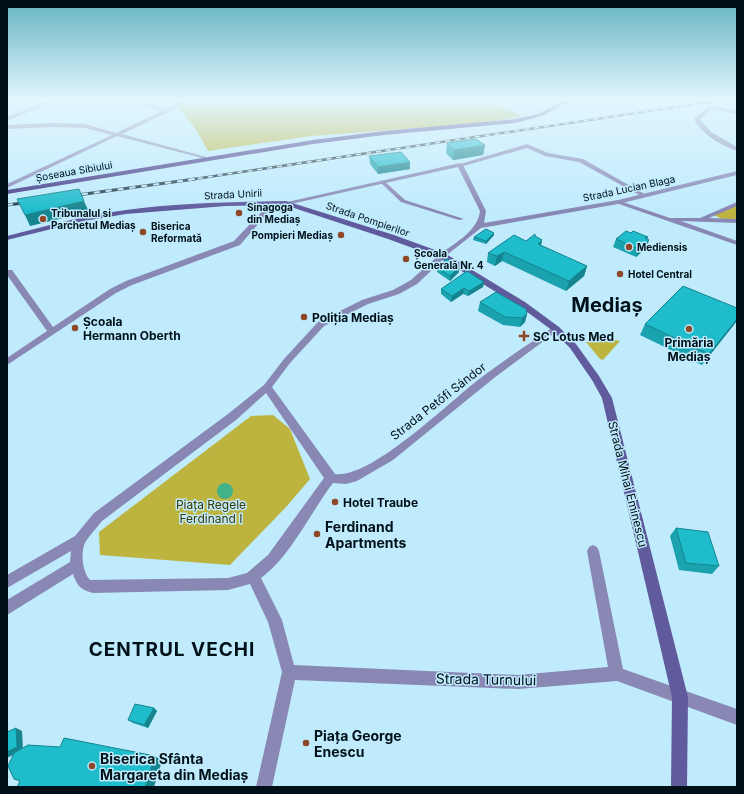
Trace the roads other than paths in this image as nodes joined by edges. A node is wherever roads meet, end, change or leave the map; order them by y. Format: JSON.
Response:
{"nodes":[{"id":1,"x":112,"y":137,"type":"edge"},
{"id":2,"x":124,"y":137,"type":"edge"},
{"id":3,"x":349,"y":137,"type":"edge"},
{"id":4,"x":717,"y":137,"type":"edge"},
{"id":5,"x":737,"y":150,"type":"edge"},
{"id":6,"x":204,"y":158,"type":"junction"},
{"id":7,"x":460,"y":165,"type":"junction"},
{"id":8,"x":737,"y":173,"type":"edge"},
{"id":9,"x":383,"y":182,"type":"junction"},
{"id":10,"x":7,"y":186,"type":"edge"},
{"id":11,"x":7,"y":192,"type":"edge"},
{"id":12,"x":645,"y":196,"type":"junction"},
{"id":13,"x":274,"y":202,"type":"junction"},
{"id":14,"x":618,"y":202,"type":"junction"},
{"id":15,"x":286,"y":203,"type":"junction"},
{"id":16,"x":737,"y":204,"type":"edge"},
{"id":17,"x":488,"y":214,"type":"junction"},
{"id":18,"x":461,"y":218,"type":"dead end"},
{"id":19,"x":524,"y":218,"type":"junction"},
{"id":20,"x":663,"y":219,"type":"junction"},
{"id":21,"x":702,"y":219,"type":"junction"},
{"id":22,"x":737,"y":221,"type":"edge"},
{"id":23,"x":479,"y":226,"type":"junction"},
{"id":24,"x":7,"y":238,"type":"edge"},
{"id":25,"x":737,"y":243,"type":"edge"},
{"id":26,"x":443,"y":256,"type":"junction"},
{"id":27,"x":8,"y":272,"type":"edge"},
{"id":28,"x":556,"y":329,"type":"junction"},
{"id":29,"x":52,"y":332,"type":"junction"},
{"id":30,"x":7,"y":362,"type":"edge"},
{"id":31,"x":268,"y":387,"type":"junction"},
{"id":32,"x":331,"y":478,"type":"junction"},
{"id":33,"x":79,"y":540,"type":"junction"},
{"id":34,"x":593,"y":551,"type":"dead end"},
{"id":35,"x":76,"y":565,"type":"junction"},
{"id":36,"x":253,"y":576,"type":"junction"},
{"id":37,"x":7,"y":582,"type":"edge"},
{"id":38,"x":7,"y":608,"type":"edge"},
{"id":39,"x":289,"y":672,"type":"junction"},
{"id":40,"x":617,"y":674,"type":"junction"},
{"id":41,"x":680,"y":696,"type":"junction"},
{"id":42,"x":737,"y":718,"type":"edge"},
{"id":43,"x":264,"y":787,"type":"edge"},
{"id":44,"x":680,"y":787,"type":"edge"}],
"edges":[{"from":1,"to":10,"type":"street"},
{"from":2,"to":6,"type":"street"},
{"from":3,"to":6,"type":"main road","name":"Șoseaua Sibiului"},
{"from":4,"to":5,"type":"street"},
{"from":6,"to":11,"type":"main road","name":"Șoseaua Sibiului"},
{"from":7,"to":9,"type":"street","name":"Strada Unirii"},
{"from":7,"to":12,"type":"street","name":"Strada Unirii"},
{"from":7,"to":17,"type":"street"},
{"from":8,"to":12,"type":"street","name":"Strada Lucian Blaga"},
{"from":9,"to":15,"type":"street","name":"Strada Unirii"},
{"from":9,"to":18,"type":"street"},
{"from":12,"to":14,"type":"street","name":"Strada Lucian Blaga"},
{"from":13,"to":15,"type":"main road","name":"Strada Unirii"},
{"from":13,"to":24,"type":"main road","name":"Strada Unirii"},
{"from":13,"to":29,"type":"street"},
{"from":14,"to":19,"type":"street","name":"Strada Lucian Blaga"},
{"from":14,"to":20,"type":"street"},
{"from":15,"to":26,"type":"main road","name":"Strada Pompierilor"},
{"from":16,"to":21,"type":"street"},
{"from":17,"to":19,"type":"street","name":"Strada Lucian Blaga"},
{"from":17,"to":23,"type":"street"},
{"from":19,"to":23,"type":"street","name":"Strada Lucian Blaga"},
{"from":20,"to":21,"type":"street"},
{"from":20,"to":25,"type":"street"},
{"from":21,"to":22,"type":"street"},
{"from":23,"to":26,"type":"street"},
{"from":26,"to":28,"type":"main road","name":"Strada Mihai Eminescu"},
{"from":26,"to":31,"type":"street"},
{"from":27,"to":29,"type":"street"},
{"from":28,"to":32,"type":"street","name":"Strada Petőfi Sándor"},
{"from":28,"to":41,"type":"main road","name":"Strada Mihai Eminescu"},
{"from":29,"to":30,"type":"street"},
{"from":31,"to":32,"type":"street"},
{"from":31,"to":33,"type":"street"},
{"from":32,"to":36,"type":"street"},
{"from":33,"to":35,"type":"street"},
{"from":33,"to":37,"type":"street"},
{"from":34,"to":40,"type":"street"},
{"from":35,"to":36,"type":"street"},
{"from":35,"to":38,"type":"street"},
{"from":36,"to":39,"type":"street"},
{"from":39,"to":40,"type":"street","name":"Strada Turnului"},
{"from":39,"to":43,"type":"street"},
{"from":40,"to":41,"type":"street","name":"Strada Turnului"},
{"from":41,"to":42,"type":"street","name":"Strada Turnului"},
{"from":41,"to":44,"type":"main road","name":"Strada Mihai Eminescu"}]}
